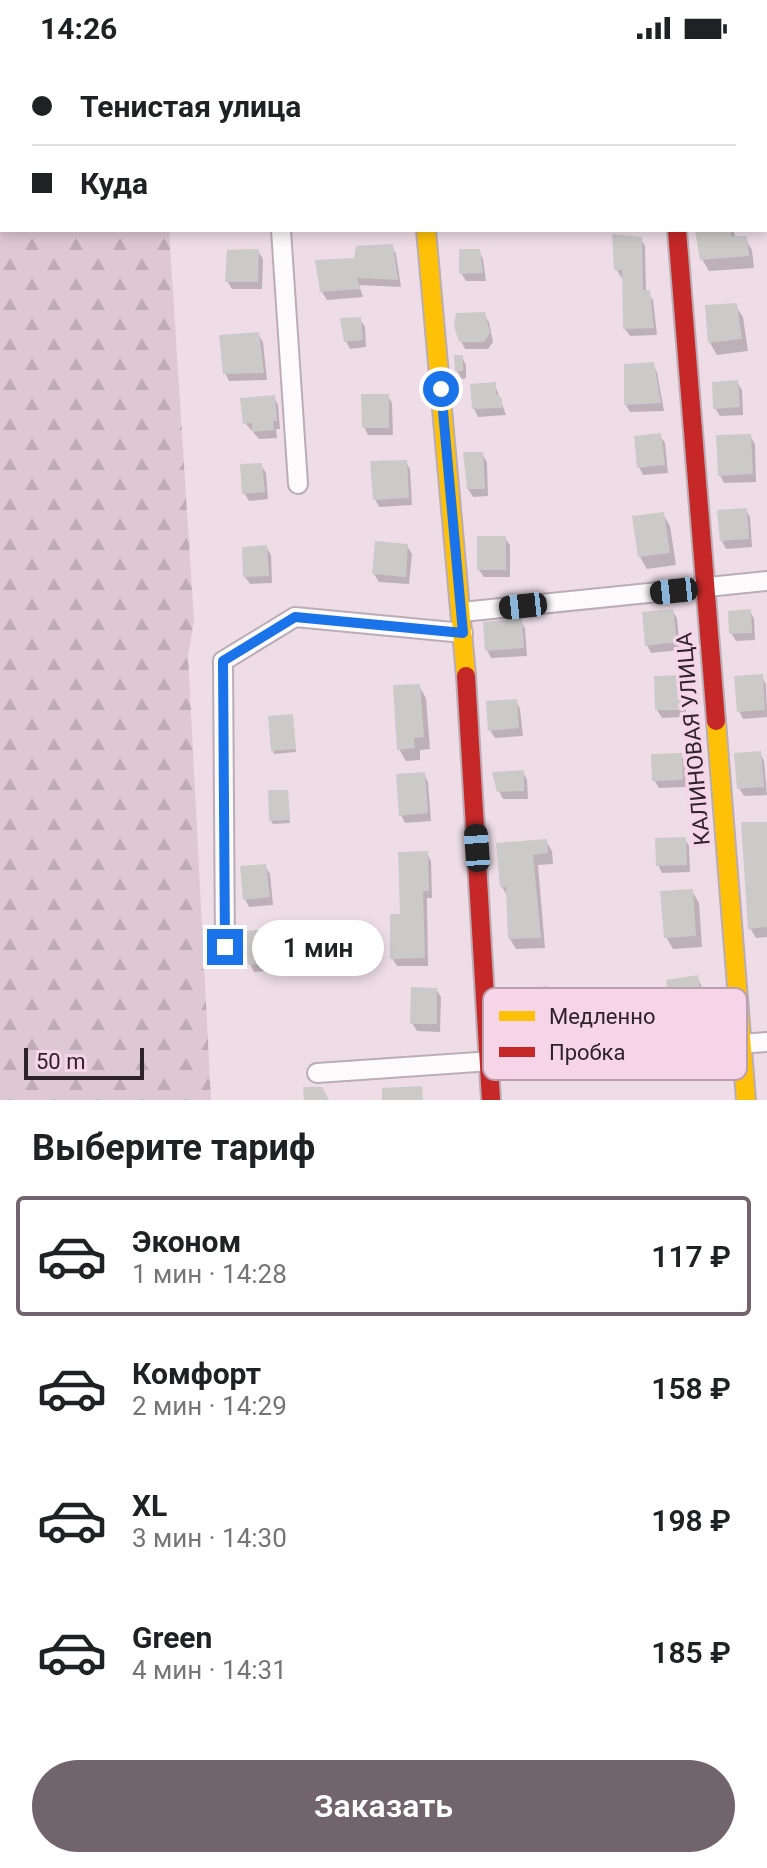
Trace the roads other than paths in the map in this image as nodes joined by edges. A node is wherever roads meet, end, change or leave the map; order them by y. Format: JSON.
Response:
{"nodes":[{"id":1,"x":281,"y":232,"type":"edge"},
{"id":2,"x":426,"y":232,"type":"edge"},
{"id":3,"x":677,"y":232,"type":"edge"},
{"id":4,"x":298,"y":484,"type":"dead end"},
{"id":5,"x":767,"y":581,"type":"edge"},
{"id":6,"x":705,"y":588,"type":"junction"},
{"id":7,"x":462,"y":612,"type":"junction"},
{"id":8,"x":463,"y":633,"type":"junction"},
{"id":9,"x":225,"y":947,"type":"dead end"},
{"id":10,"x":485,"y":988,"type":"edge"},
{"id":11,"x":737,"y":988,"type":"edge"},
{"id":12,"x":767,"y":1042,"type":"edge"},
{"id":13,"x":747,"y":1044,"type":"edge"},
{"id":14,"x":483,"y":1062,"type":"edge"},
{"id":15,"x":317,"y":1073,"type":"dead end"},
{"id":16,"x":490,"y":1080,"type":"edge"},
{"id":17,"x":745,"y":1080,"type":"edge"},
{"id":18,"x":491,"y":1100,"type":"edge"},
{"id":19,"x":746,"y":1100,"type":"edge"}],
"edges":[{"from":1,"to":4,"type":"street"},
{"from":2,"to":7,"type":"street"},
{"from":3,"to":6,"type":"street","name":"КАЛИНОВАЯ УЛИЦА"},
{"from":5,"to":6,"type":"street"},
{"from":6,"to":7,"type":"street"},
{"from":6,"to":11,"type":"street","name":"КАЛИНОВАЯ УЛИЦА"},
{"from":7,"to":8,"type":"street"},
{"from":8,"to":9,"type":"street"},
{"from":8,"to":10,"type":"street"},
{"from":12,"to":13,"type":"street"},
{"from":14,"to":15,"type":"street"},
{"from":16,"to":18,"type":"street"},
{"from":17,"to":19,"type":"street","name":"КАЛИНОВАЯ УЛИЦА"}]}
